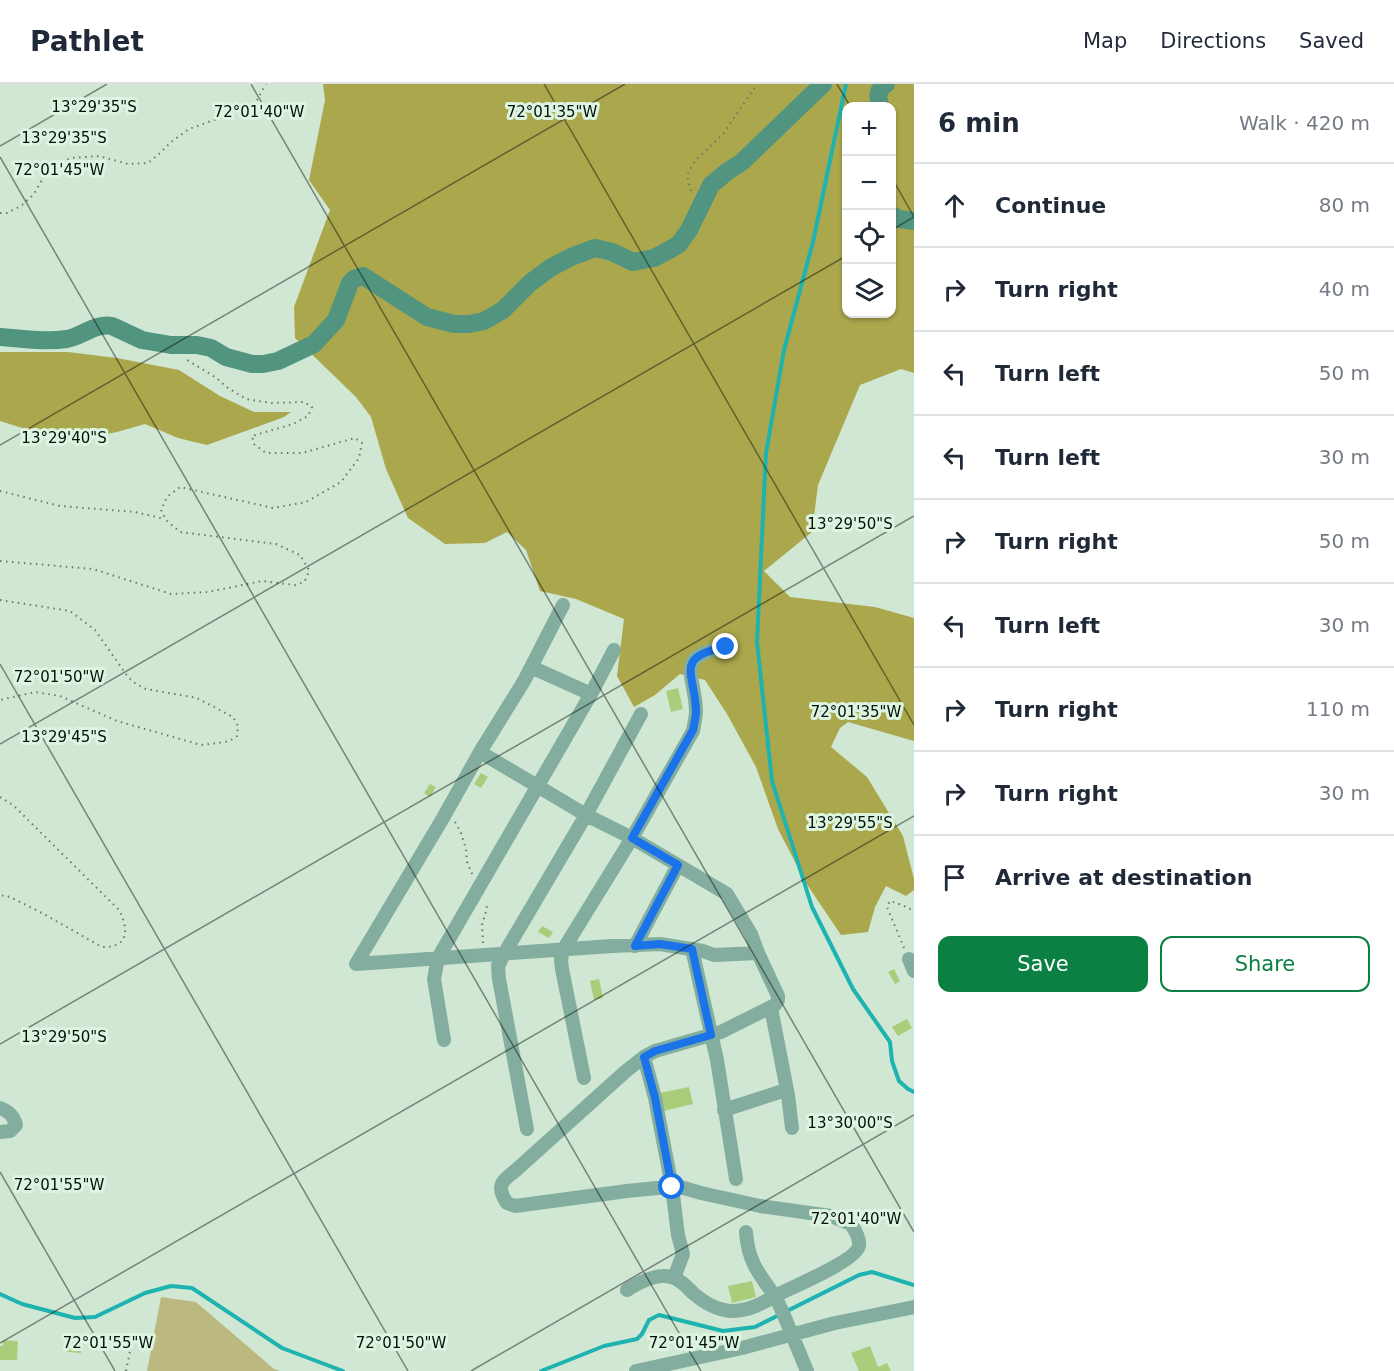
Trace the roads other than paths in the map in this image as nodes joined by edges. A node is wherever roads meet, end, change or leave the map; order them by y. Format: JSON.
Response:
{"nodes":[{"id":1,"x":823,"y":84,"type":"edge"},
{"id":2,"x":886,"y":84,"type":"edge"},
{"id":3,"x":879,"y":102,"type":"edge"},
{"id":4,"x":896,"y":218,"type":"edge"},
{"id":5,"x":914,"y":221,"type":"edge"},
{"id":6,"x":0,"y":337,"type":"edge"},
{"id":7,"x":563,"y":606,"type":"dead end"},
{"id":8,"x":726,"y":647,"type":"dead end"},
{"id":9,"x":614,"y":650,"type":"dead end"},
{"id":10,"x":531,"y":667,"type":"junction"},
{"id":11,"x":591,"y":694,"type":"junction"},
{"id":12,"x":641,"y":714,"type":"dead end"},
{"id":13,"x":480,"y":752,"type":"junction"},
{"id":14,"x":539,"y":787,"type":"junction"},
{"id":15,"x":586,"y":814,"type":"junction"},
{"id":16,"x":632,"y":838,"type":"junction"},
{"id":17,"x":678,"y":865,"type":"junction"},
{"id":18,"x":635,"y":946,"type":"junction"},
{"id":19,"x":692,"y":949,"type":"junction"},
{"id":20,"x":563,"y":950,"type":"junction"},
{"id":21,"x":758,"y":953,"type":"junction"},
{"id":22,"x":504,"y":954,"type":"junction"},
{"id":23,"x":438,"y":958,"type":"junction"},
{"id":24,"x":771,"y":1008,"type":"junction"},
{"id":25,"x":711,"y":1035,"type":"junction"},
{"id":26,"x":444,"y":1040,"type":"dead end"},
{"id":27,"x":644,"y":1057,"type":"junction"},
{"id":28,"x":584,"y":1078,"type":"dead end"},
{"id":29,"x":786,"y":1090,"type":"junction"},
{"id":30,"x":0,"y":1108,"type":"edge"},
{"id":31,"x":724,"y":1110,"type":"junction"},
{"id":32,"x":792,"y":1128,"type":"dead end"},
{"id":33,"x":527,"y":1129,"type":"dead end"},
{"id":34,"x":0,"y":1132,"type":"edge"},
{"id":35,"x":736,"y":1179,"type":"dead end"},
{"id":36,"x":672,"y":1187,"type":"junction"},
{"id":37,"x":746,"y":1232,"type":"dead end"},
{"id":38,"x":675,"y":1278,"type":"junction"},
{"id":39,"x":627,"y":1290,"type":"dead end"},
{"id":40,"x":775,"y":1296,"type":"junction"},
{"id":41,"x":914,"y":1307,"type":"edge"},
{"id":42,"x":792,"y":1335,"type":"junction"},
{"id":43,"x":636,"y":1371,"type":"edge"},
{"id":44,"x":807,"y":1371,"type":"edge"}],
"edges":[{"from":1,"to":6,"type":"street"},
{"from":2,"to":3,"type":"street"},
{"from":4,"to":5,"type":"street"},
{"from":7,"to":10,"type":"street"},
{"from":8,"to":16,"type":"street"},
{"from":9,"to":11,"type":"street"},
{"from":10,"to":11,"type":"street"},
{"from":10,"to":13,"type":"street"},
{"from":11,"to":14,"type":"street"},
{"from":12,"to":15,"type":"street"},
{"from":13,"to":14,"type":"street"},
{"from":13,"to":23,"type":"street"},
{"from":14,"to":15,"type":"street"},
{"from":14,"to":23,"type":"street"},
{"from":15,"to":16,"type":"street"},
{"from":15,"to":22,"type":"street"},
{"from":16,"to":17,"type":"street"},
{"from":16,"to":20,"type":"street"},
{"from":17,"to":18,"type":"street"},
{"from":17,"to":21,"type":"street"},
{"from":18,"to":19,"type":"street"},
{"from":18,"to":20,"type":"street"},
{"from":19,"to":21,"type":"street"},
{"from":19,"to":25,"type":"street"},
{"from":20,"to":22,"type":"street"},
{"from":20,"to":28,"type":"street"},
{"from":21,"to":24,"type":"street"},
{"from":22,"to":23,"type":"street"},
{"from":22,"to":33,"type":"street"},
{"from":23,"to":26,"type":"street"},
{"from":24,"to":25,"type":"street"},
{"from":24,"to":29,"type":"street"},
{"from":25,"to":27,"type":"street"},
{"from":25,"to":31,"type":"street"},
{"from":27,"to":36,"type":"street"},
{"from":27,"to":36,"type":"street"},
{"from":29,"to":31,"type":"street"},
{"from":29,"to":32,"type":"street"},
{"from":30,"to":34,"type":"street"},
{"from":31,"to":35,"type":"street"},
{"from":36,"to":38,"type":"street"},
{"from":36,"to":40,"type":"street"},
{"from":37,"to":40,"type":"street"},
{"from":38,"to":39,"type":"street"},
{"from":38,"to":40,"type":"street"},
{"from":40,"to":42,"type":"street"},
{"from":41,"to":42,"type":"street"},
{"from":42,"to":43,"type":"street"},
{"from":42,"to":44,"type":"street"}]}
